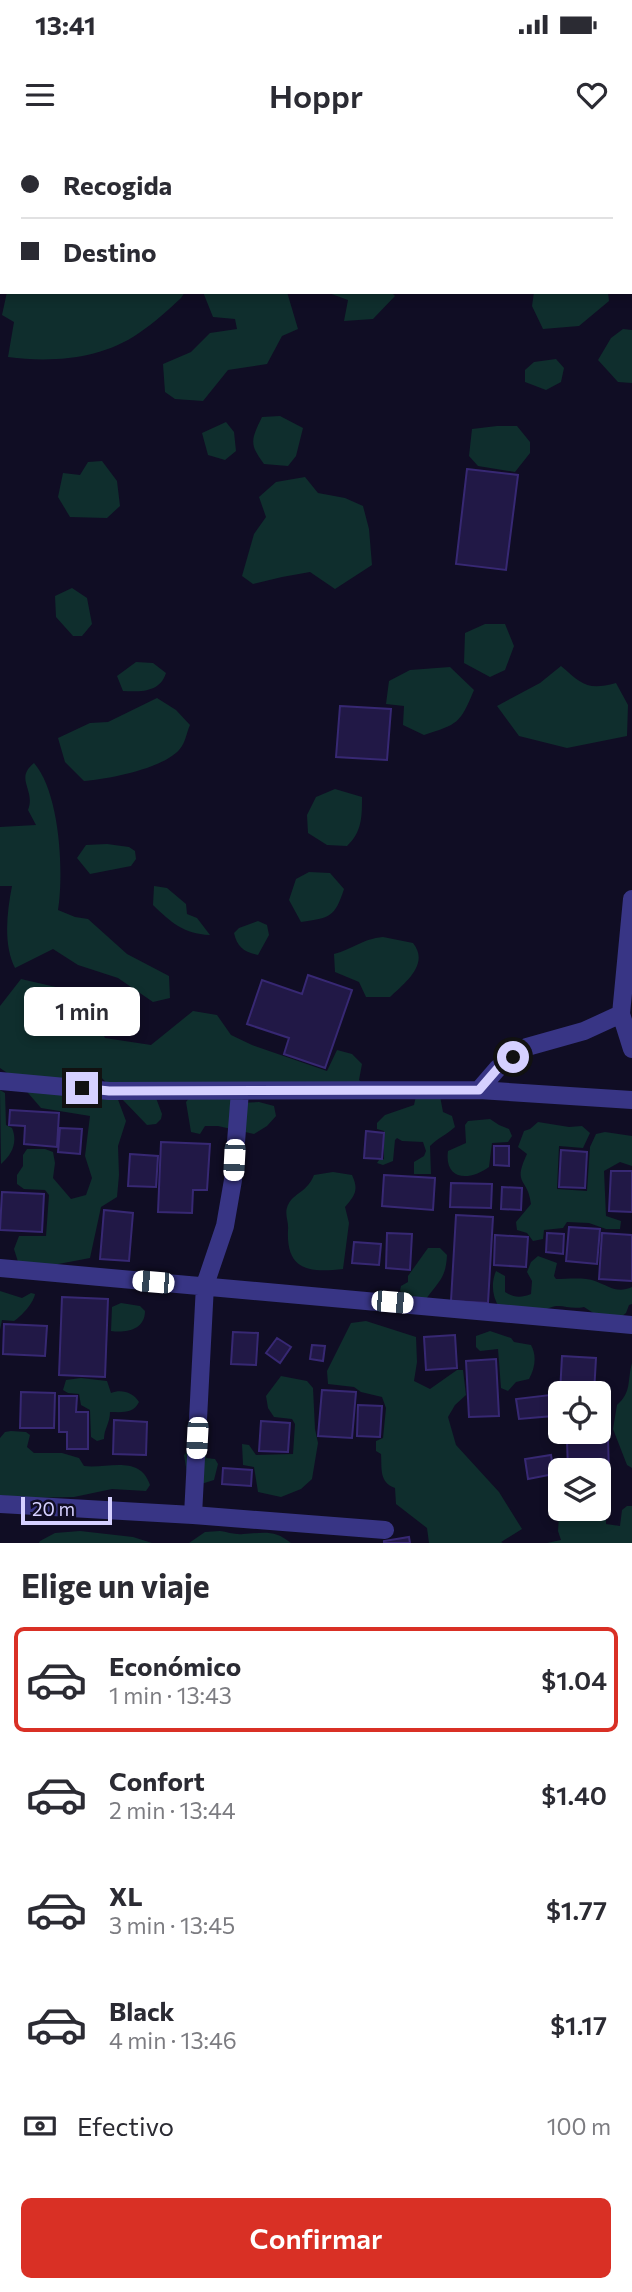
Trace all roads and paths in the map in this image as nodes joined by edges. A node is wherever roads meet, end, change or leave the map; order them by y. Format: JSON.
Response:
{"nodes":[{"id":1,"x":632,"y":899,"type":"edge"},
{"id":2,"x":621,"y":1014,"type":"junction"},
{"id":3,"x":632,"y":1049,"type":"edge"},
{"id":4,"x":0,"y":1081,"type":"edge"},
{"id":5,"x":479,"y":1090,"type":"junction"},
{"id":6,"x":240,"y":1091,"type":"junction"},
{"id":7,"x":632,"y":1100,"type":"edge"},
{"id":8,"x":0,"y":1268,"type":"edge"},
{"id":9,"x":205,"y":1285,"type":"junction"},
{"id":10,"x":632,"y":1325,"type":"edge"},
{"id":11,"x":0,"y":1504,"type":"edge"},
{"id":12,"x":193,"y":1515,"type":"junction"},
{"id":13,"x":385,"y":1530,"type":"dead end"}],
"edges":[{"from":1,"to":2,"type":"street"},
{"from":2,"to":3,"type":"street"},
{"from":2,"to":5,"type":"street"},
{"from":4,"to":6,"type":"street"},
{"from":5,"to":6,"type":"street"},
{"from":5,"to":7,"type":"street"},
{"from":6,"to":9,"type":"street"},
{"from":8,"to":9,"type":"street"},
{"from":9,"to":10,"type":"street"},
{"from":9,"to":12,"type":"street"},
{"from":11,"to":12,"type":"street"},
{"from":12,"to":13,"type":"street"}]}
